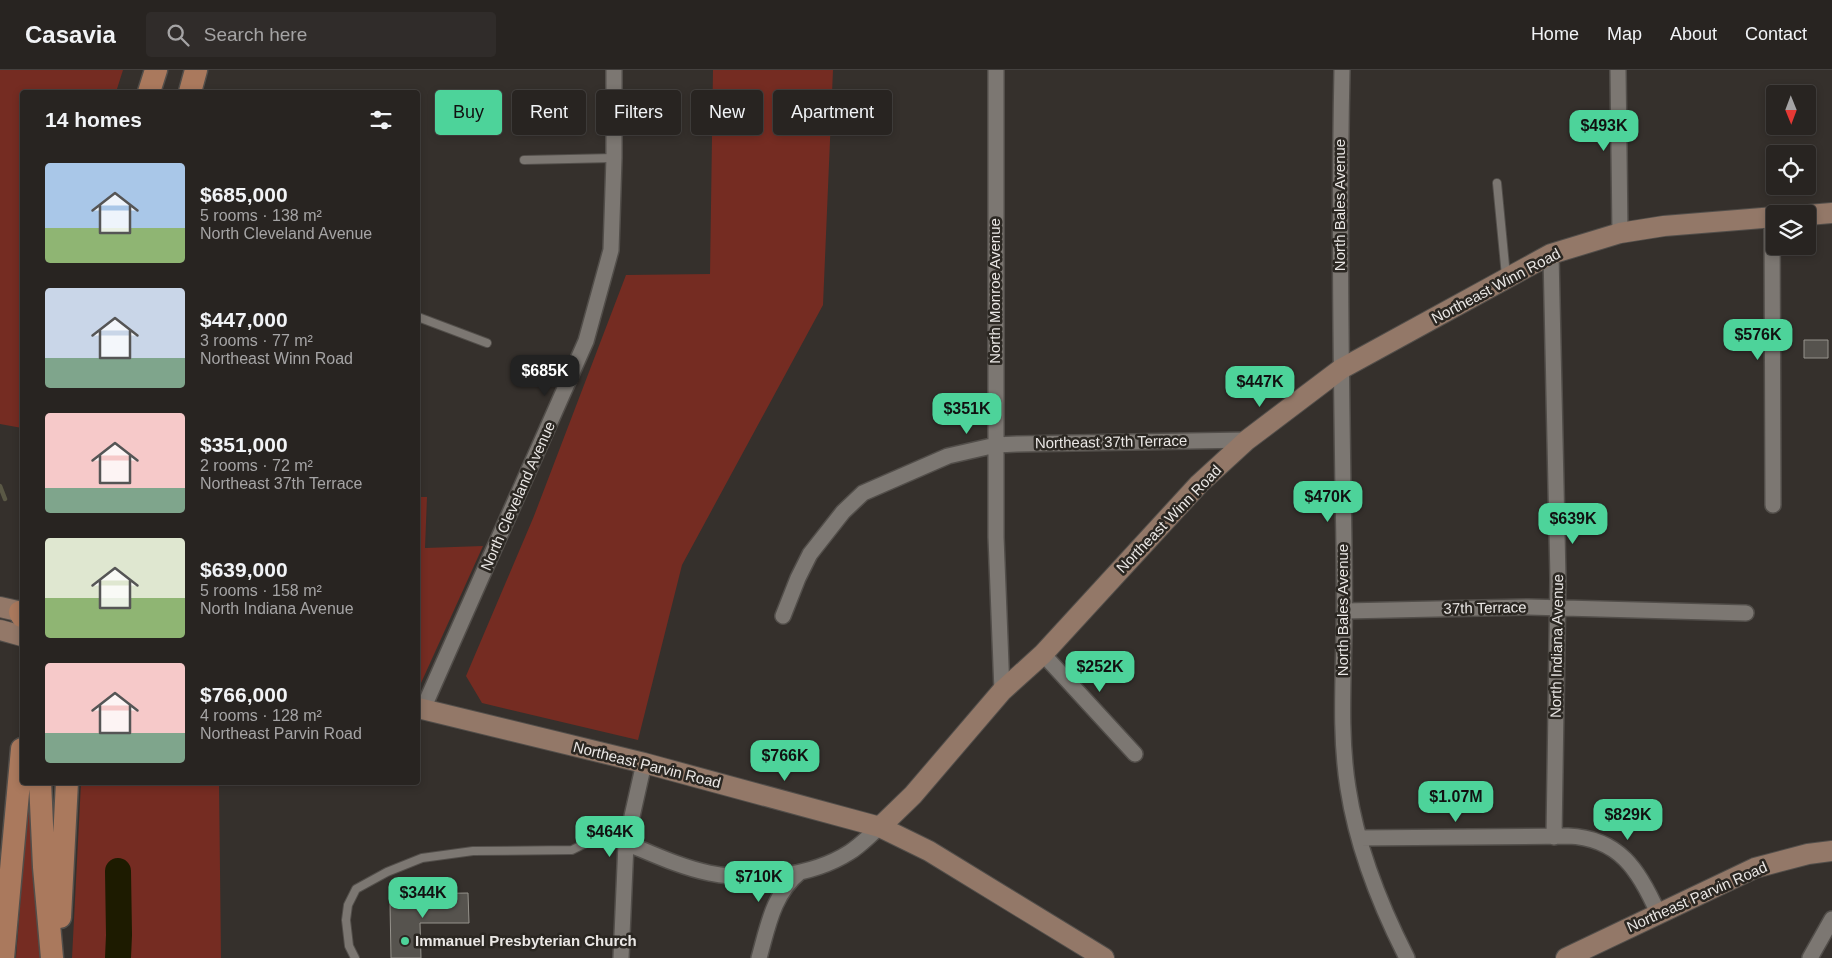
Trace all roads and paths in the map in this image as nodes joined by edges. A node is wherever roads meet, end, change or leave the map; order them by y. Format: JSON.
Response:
{"nodes":[{"id":1,"x":156,"y":70,"type":"edge"},
{"id":2,"x":196,"y":70,"type":"edge"},
{"id":3,"x":614,"y":70,"type":"edge"},
{"id":4,"x":996,"y":70,"type":"edge"},
{"id":5,"x":1342,"y":70,"type":"edge"},
{"id":6,"x":1618,"y":70,"type":"edge"},
{"id":7,"x":150,"y":90,"type":"edge"},
{"id":8,"x":191,"y":90,"type":"edge"},
{"id":9,"x":614,"y":158,"type":"junction"},
{"id":10,"x":524,"y":160,"type":"dead end"},
{"id":11,"x":1496,"y":183,"type":"dead end"},
{"id":12,"x":1832,"y":213,"type":"edge"},
{"id":13,"x":1816,"y":214,"type":"edge"},
{"id":14,"x":1766,"y":219,"type":"edge"},
{"id":15,"x":1620,"y":233,"type":"junction"},
{"id":16,"x":1551,"y":254,"type":"junction"},
{"id":17,"x":1773,"y":255,"type":"edge"},
{"id":18,"x":1506,"y":278,"type":"junction"},
{"id":19,"x":420,"y":318,"type":"edge"},
{"id":20,"x":488,"y":343,"type":"dead end"},
{"id":21,"x":1342,"y":369,"type":"junction"},
{"id":22,"x":1247,"y":440,"type":"junction"},
{"id":23,"x":996,"y":445,"type":"junction"},
{"id":24,"x":1773,"y":505,"type":"dead end"},
{"id":25,"x":1558,"y":608,"type":"junction"},
{"id":26,"x":1344,"y":611,"type":"junction"},
{"id":27,"x":1746,"y":613,"type":"dead end"},
{"id":28,"x":783,"y":616,"type":"dead end"},
{"id":29,"x":0,"y":630,"type":"edge"},
{"id":30,"x":20,"y":635,"type":"edge"},
{"id":31,"x":1043,"y":654,"type":"junction"},
{"id":32,"x":1002,"y":691,"type":"junction"},
{"id":33,"x":420,"y":707,"type":"edge"},
{"id":34,"x":420,"y":709,"type":"edge"},
{"id":35,"x":1135,"y":754,"type":"dead end"},
{"id":36,"x":644,"y":763,"type":"junction"},
{"id":37,"x":20,"y":771,"type":"edge"},
{"id":38,"x":40,"y":785,"type":"edge"},
{"id":39,"x":67,"y":785,"type":"edge"},
{"id":40,"x":880,"y":827,"type":"junction"},
{"id":41,"x":1554,"y":837,"type":"junction"},
{"id":42,"x":1359,"y":838,"type":"junction"},
{"id":43,"x":627,"y":839,"type":"junction"},
{"id":44,"x":1832,"y":851,"type":"edge"},
{"id":45,"x":800,"y":872,"type":"junction"},
{"id":46,"x":1658,"y":913,"type":"junction"},
{"id":47,"x":1832,"y":919,"type":"edge"},
{"id":48,"x":3,"y":958,"type":"edge"},
{"id":49,"x":52,"y":958,"type":"edge"},
{"id":50,"x":59,"y":958,"type":"edge"},
{"id":51,"x":355,"y":958,"type":"edge"},
{"id":52,"x":622,"y":958,"type":"edge"},
{"id":53,"x":759,"y":958,"type":"edge"},
{"id":54,"x":1104,"y":958,"type":"edge"},
{"id":55,"x":1407,"y":958,"type":"edge"},
{"id":56,"x":1566,"y":958,"type":"edge"},
{"id":57,"x":1810,"y":958,"type":"edge"}],
"edges":[{"from":1,"to":7,"type":"main road"},
{"from":2,"to":8,"type":"main road"},
{"from":3,"to":9,"type":"street","name":"North Cleveland Avenue"},
{"from":4,"to":23,"type":"street","name":"North Monroe Avenue"},
{"from":5,"to":21,"type":"street","name":"North Bales Avenue"},
{"from":6,"to":15,"type":"street"},
{"from":9,"to":10,"type":"lane"},
{"from":9,"to":33,"type":"street","name":"North Cleveland Avenue"},
{"from":11,"to":18,"type":"lane"},
{"from":12,"to":13,"type":"street"},
{"from":14,"to":15,"type":"street","name":"Northeast Winn Road"},
{"from":15,"to":16,"type":"street","name":"Northeast Winn Road"},
{"from":16,"to":18,"type":"street","name":"Northeast Winn Road"},
{"from":16,"to":25,"type":"street","name":"North Indiana Avenue"},
{"from":17,"to":24,"type":"street"},
{"from":18,"to":21,"type":"street","name":"Northeast Winn Road"},
{"from":19,"to":20,"type":"lane"},
{"from":21,"to":22,"type":"street","name":"Northeast Winn Road"},
{"from":21,"to":26,"type":"street","name":"North Bales Avenue"},
{"from":22,"to":23,"type":"street","name":"Northeast 37th Terrace"},
{"from":22,"to":31,"type":"street","name":"Northeast Winn Road"},
{"from":23,"to":28,"type":"street","name":"Northeast 37th Terrace"},
{"from":23,"to":32,"type":"street","name":"North Monroe Avenue"},
{"from":25,"to":26,"type":"street","name":"37th Terrace"},
{"from":25,"to":27,"type":"street","name":"37th Terrace"},
{"from":25,"to":41,"type":"street","name":"North Indiana Avenue"},
{"from":26,"to":42,"type":"street","name":"North Bales Avenue"},
{"from":29,"to":30,"type":"street"},
{"from":31,"to":32,"type":"street","name":"Northeast Winn Road"},
{"from":31,"to":35,"type":"street"},
{"from":32,"to":40,"type":"street","name":"Northeast Winn Road"},
{"from":34,"to":36,"type":"street","name":"Northeast Parvin Road"},
{"from":36,"to":40,"type":"street","name":"Northeast Parvin Road"},
{"from":36,"to":43,"type":"street"},
{"from":37,"to":48,"type":"main road"},
{"from":38,"to":49,"type":"main road"},
{"from":39,"to":50,"type":"main road"},
{"from":40,"to":45,"type":"street","name":"Northeast Winn Road"},
{"from":40,"to":54,"type":"street","name":"Northeast Parvin Road"},
{"from":41,"to":42,"type":"street"},
{"from":41,"to":46,"type":"street"},
{"from":42,"to":55,"type":"street","name":"North Bales Avenue"},
{"from":43,"to":45,"type":"street","name":"Northeast Winn Road"},
{"from":43,"to":51,"type":"lane"},
{"from":43,"to":52,"type":"street"},
{"from":44,"to":46,"type":"street","name":"Northeast Parvin Road"},
{"from":45,"to":53,"type":"street"},
{"from":46,"to":56,"type":"street","name":"Northeast Parvin Road"},
{"from":47,"to":57,"type":"street"}]}
